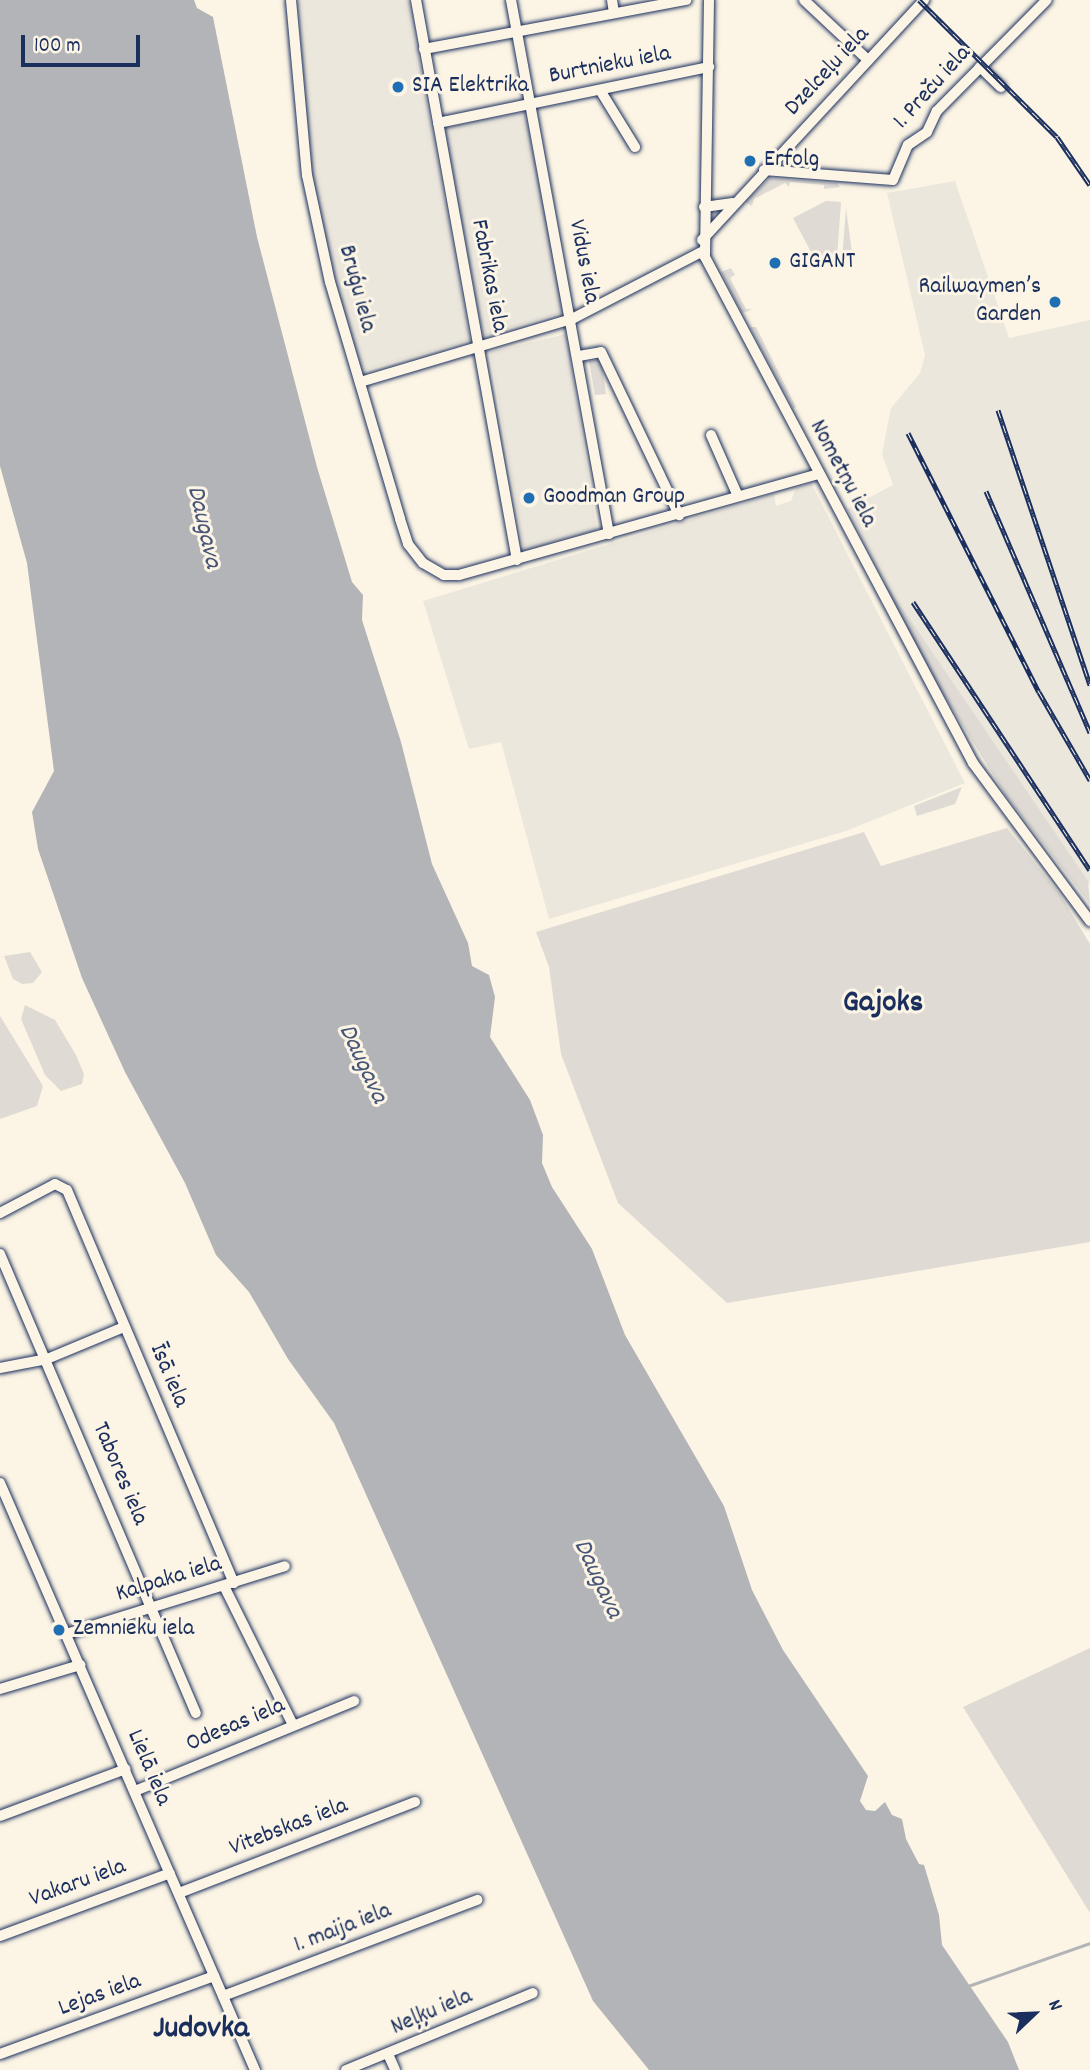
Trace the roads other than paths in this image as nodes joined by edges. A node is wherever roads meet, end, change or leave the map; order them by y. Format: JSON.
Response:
{"nodes":[{"id":1,"x":291,"y":0,"type":"edge"},
{"id":2,"x":416,"y":0,"type":"edge"},
{"id":3,"x":511,"y":0,"type":"edge"},
{"id":4,"x":612,"y":0,"type":"edge"},
{"id":5,"x":686,"y":0,"type":"edge"},
{"id":6,"x":709,"y":0,"type":"edge"},
{"id":7,"x":804,"y":0,"type":"edge"},
{"id":8,"x":1047,"y":0,"type":"edge"},
{"id":9,"x":918,"y":2,"type":"edge"},
{"id":10,"x":614,"y":12,"type":"junction"},
{"id":11,"x":517,"y":32,"type":"junction"},
{"id":12,"x":424,"y":49,"type":"junction"},
{"id":13,"x":868,"y":60,"type":"junction"},
{"id":14,"x":980,"y":66,"type":"junction"},
{"id":15,"x":709,"y":67,"type":"junction"},
{"id":16,"x":1001,"y":87,"type":"dead end"},
{"id":17,"x":600,"y":90,"type":"junction"},
{"id":18,"x":530,"y":104,"type":"junction"},
{"id":19,"x":438,"y":123,"type":"junction"},
{"id":20,"x":635,"y":147,"type":"dead end"},
{"id":21,"x":764,"y":170,"type":"junction"},
{"id":22,"x":734,"y":203,"type":"junction"},
{"id":23,"x":704,"y":207,"type":"junction"},
{"id":24,"x":702,"y":245,"type":"junction"},
{"id":25,"x":572,"y":319,"type":"junction"},
{"id":26,"x":481,"y":346,"type":"junction"},
{"id":27,"x":579,"y":356,"type":"junction"},
{"id":28,"x":360,"y":382,"type":"junction"},
{"id":29,"x":711,"y":435,"type":"dead end"},
{"id":30,"x":819,"y":474,"type":"junction"},
{"id":31,"x":737,"y":494,"type":"junction"},
{"id":32,"x":679,"y":515,"type":"junction"},
{"id":33,"x":609,"y":534,"type":"junction"},
{"id":34,"x":517,"y":560,"type":"junction"},
{"id":35,"x":1090,"y":921,"type":"edge"},
{"id":36,"x":0,"y":1213,"type":"edge"},
{"id":37,"x":0,"y":1254,"type":"edge"},
{"id":38,"x":124,"y":1327,"type":"junction"},
{"id":39,"x":47,"y":1359,"type":"junction"},
{"id":40,"x":0,"y":1368,"type":"edge"},
{"id":41,"x":0,"y":1483,"type":"edge"},
{"id":42,"x":285,"y":1566,"type":"dead end"},
{"id":43,"x":229,"y":1585,"type":"junction"},
{"id":44,"x":152,"y":1608,"type":"junction"},
{"id":45,"x":66,"y":1634,"type":"junction"},
{"id":46,"x":79,"y":1665,"type":"junction"},
{"id":47,"x":1,"y":1688,"type":"edge"},
{"id":48,"x":354,"y":1701,"type":"dead end"},
{"id":49,"x":197,"y":1713,"type":"dead end"},
{"id":50,"x":293,"y":1725,"type":"junction"},
{"id":51,"x":126,"y":1769,"type":"junction"},
{"id":52,"x":135,"y":1791,"type":"junction"},
{"id":53,"x":415,"y":1802,"type":"dead end"},
{"id":54,"x":0,"y":1816,"type":"edge"},
{"id":55,"x":170,"y":1873,"type":"junction"},
{"id":56,"x":179,"y":1894,"type":"junction"},
{"id":57,"x":477,"y":1900,"type":"dead end"},
{"id":58,"x":0,"y":1936,"type":"edge"},
{"id":59,"x":214,"y":1976,"type":"junction"},
{"id":60,"x":533,"y":1993,"type":"dead end"},
{"id":61,"x":223,"y":1996,"type":"junction"},
{"id":62,"x":0,"y":2054,"type":"edge"},
{"id":63,"x":388,"y":2054,"type":"junction"},
{"id":64,"x":256,"y":2070,"type":"edge"},
{"id":65,"x":346,"y":2070,"type":"edge"},
{"id":66,"x":395,"y":2070,"type":"edge"}],
"edges":[{"from":1,"to":28,"type":"street","name":"Bruģu iela"},
{"from":2,"to":12,"type":"street","name":"Fabrikas iela"},
{"from":3,"to":11,"type":"street","name":"Vidus iela"},
{"from":4,"to":10,"type":"street"},
{"from":5,"to":10,"type":"street"},
{"from":6,"to":15,"type":"street"},
{"from":7,"to":13,"type":"street"},
{"from":8,"to":14,"type":"street","name":"1. Preču iela"},
{"from":9,"to":13,"type":"street","name":"Dzelceļu iela"},
{"from":10,"to":11,"type":"street"},
{"from":11,"to":12,"type":"street"},
{"from":11,"to":18,"type":"street","name":"Vidus iela"},
{"from":12,"to":19,"type":"street","name":"Fabrikas iela"},
{"from":13,"to":21,"type":"street","name":"Dzelceļu iela"},
{"from":14,"to":16,"type":"street"},
{"from":14,"to":21,"type":"street","name":"1. Preču iela"},
{"from":15,"to":17,"type":"street","name":"Burtnieku iela"},
{"from":15,"to":23,"type":"street"},
{"from":17,"to":18,"type":"street","name":"Burtnieku iela"},
{"from":17,"to":20,"type":"street"},
{"from":18,"to":19,"type":"street","name":"Burtnieku iela"},
{"from":18,"to":25,"type":"street","name":"Vidus iela"},
{"from":19,"to":26,"type":"street","name":"Fabrikas iela"},
{"from":21,"to":22,"type":"street","name":"Dzelceļu iela"},
{"from":22,"to":23,"type":"street"},
{"from":22,"to":24,"type":"street","name":"Dzelceļu iela"},
{"from":23,"to":24,"type":"street"},
{"from":24,"to":25,"type":"street"},
{"from":24,"to":30,"type":"street","name":"Nometņu iela"},
{"from":25,"to":26,"type":"street"},
{"from":25,"to":27,"type":"street","name":"Vidus iela"},
{"from":26,"to":28,"type":"street"},
{"from":26,"to":34,"type":"street","name":"Fabrikas iela"},
{"from":27,"to":32,"type":"street"},
{"from":27,"to":33,"type":"street","name":"Vidus iela"},
{"from":28,"to":34,"type":"street","name":"Bruģu iela"},
{"from":29,"to":31,"type":"street"},
{"from":30,"to":31,"type":"street"},
{"from":30,"to":35,"type":"street","name":"Nometņu iela"},
{"from":31,"to":32,"type":"street"},
{"from":32,"to":33,"type":"street"},
{"from":33,"to":34,"type":"street"},
{"from":36,"to":38,"type":"street","name":"Īsā iela"},
{"from":37,"to":39,"type":"street","name":"Tabores iela"},
{"from":38,"to":39,"type":"street"},
{"from":38,"to":43,"type":"street","name":"Īsā iela"},
{"from":39,"to":40,"type":"street"},
{"from":39,"to":44,"type":"street","name":"Tabores iela"},
{"from":41,"to":45,"type":"street","name":"Lielā iela"},
{"from":42,"to":43,"type":"street","name":"Kalpaka iela"},
{"from":43,"to":44,"type":"street","name":"Kalpaka iela"},
{"from":43,"to":50,"type":"street","name":"Īsā iela"},
{"from":44,"to":45,"type":"street","name":"Kalpaka iela"},
{"from":44,"to":49,"type":"street","name":"Tabores iela"},
{"from":45,"to":46,"type":"street","name":"Lielā iela"},
{"from":46,"to":47,"type":"street"},
{"from":46,"to":51,"type":"street","name":"Lielā iela"},
{"from":48,"to":50,"type":"street","name":"Odesas iela"},
{"from":50,"to":52,"type":"street","name":"Odesas iela"},
{"from":51,"to":52,"type":"street","name":"Lielā iela"},
{"from":51,"to":54,"type":"street"},
{"from":52,"to":55,"type":"street","name":"Lielā iela"},
{"from":53,"to":56,"type":"street","name":"Vitebskas iela"},
{"from":55,"to":56,"type":"street","name":"Lielā iela"},
{"from":55,"to":58,"type":"street","name":"Vakaru iela"},
{"from":56,"to":59,"type":"street","name":"Lielā iela"},
{"from":57,"to":61,"type":"street","name":"1. maija iela"},
{"from":59,"to":61,"type":"street","name":"Lielā iela"},
{"from":59,"to":62,"type":"street","name":"Lejas iela"},
{"from":60,"to":63,"type":"street","name":"Neļķu iela"},
{"from":61,"to":64,"type":"street","name":"Lielā iela"},
{"from":63,"to":65,"type":"street","name":"Neļķu iela"},
{"from":63,"to":66,"type":"street"}]}
